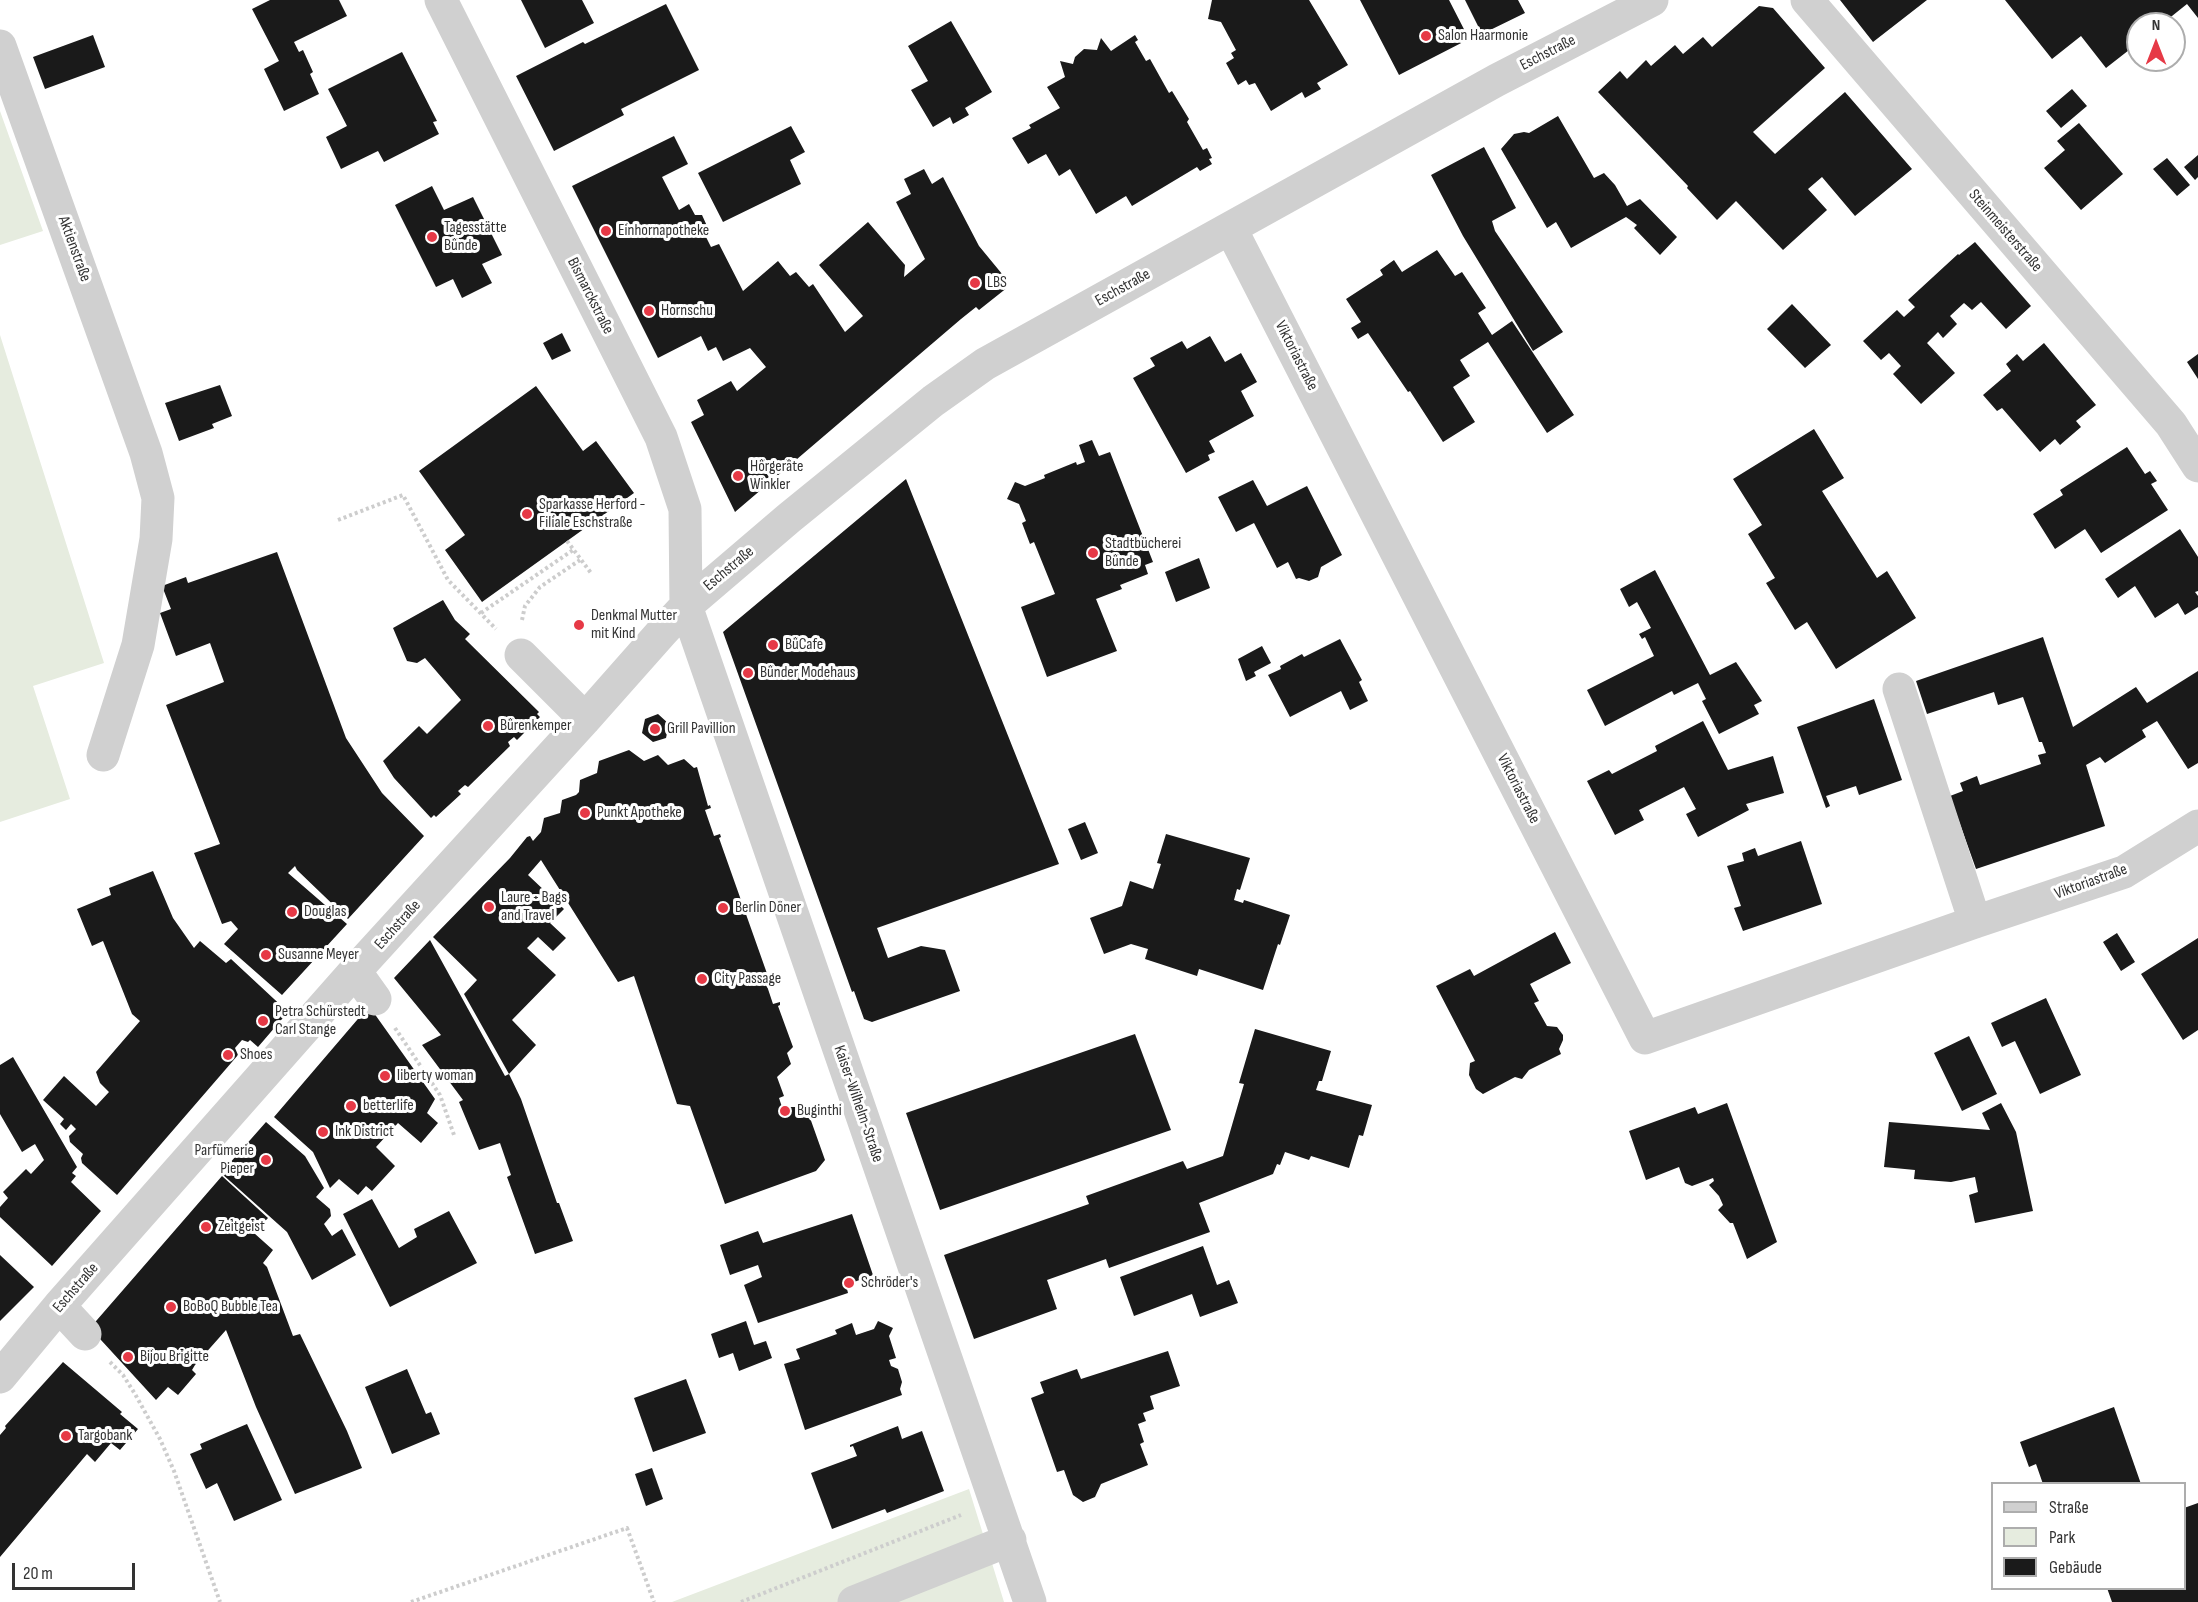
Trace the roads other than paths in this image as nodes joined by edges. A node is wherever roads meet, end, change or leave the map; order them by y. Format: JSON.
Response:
{"nodes":[{"id":1,"x":441,"y":0,"type":"edge"},
{"id":2,"x":1652,"y":0,"type":"edge"},
{"id":3,"x":1807,"y":0,"type":"edge"},
{"id":4,"x":0,"y":46,"type":"edge"},
{"id":5,"x":1231,"y":229,"type":"junction"},
{"id":6,"x":2198,"y":466,"type":"edge"},
{"id":7,"x":686,"y":606,"type":"junction"},
{"id":8,"x":521,"y":655,"type":"road end"},
{"id":9,"x":1899,"y":689,"type":"dead end"},
{"id":10,"x":585,"y":719,"type":"junction"},
{"id":11,"x":103,"y":754,"type":"dead end"},
{"id":12,"x":2198,"y":826,"type":"edge"},
{"id":13,"x":1975,"y":922,"type":"junction"},
{"id":14,"x":355,"y":972,"type":"junction"},
{"id":15,"x":375,"y":999,"type":"road end"},
{"id":16,"x":59,"y":1306,"type":"junction"},
{"id":17,"x":85,"y":1334,"type":"road end"},
{"id":18,"x":0,"y":1377,"type":"edge"},
{"id":19,"x":1010,"y":1540,"type":"junction"},
{"id":20,"x":854,"y":1602,"type":"edge"},
{"id":21,"x":1030,"y":1602,"type":"edge"}],
"edges":[{"from":1,"to":7,"type":"street","name":"Bismarckstraße"},
{"from":2,"to":5,"type":"street","name":"Eschstraße"},
{"from":3,"to":6,"type":"street","name":"Steinmeisterstraße"},
{"from":4,"to":11,"type":"street","name":"Aktienstraße"},
{"from":5,"to":7,"type":"street","name":"Eschstraße"},
{"from":5,"to":13,"type":"street","name":"Viktoriastraße"},
{"from":7,"to":10,"type":"street","name":"Eschstraße"},
{"from":7,"to":19,"type":"street","name":"Kaiser-Wilhelm-Straße"},
{"from":8,"to":10,"type":"street"},
{"from":9,"to":13,"type":"street"},
{"from":10,"to":14,"type":"street","name":"Eschstraße"},
{"from":12,"to":13,"type":"street","name":"Viktoriastraße"},
{"from":14,"to":15,"type":"street"},
{"from":14,"to":16,"type":"street","name":"Eschstraße"},
{"from":16,"to":17,"type":"street"},
{"from":16,"to":18,"type":"street","name":"Eschstraße"},
{"from":19,"to":20,"type":"street"},
{"from":19,"to":21,"type":"street","name":"Kaiser-Wilhelm-Straße"}]}
